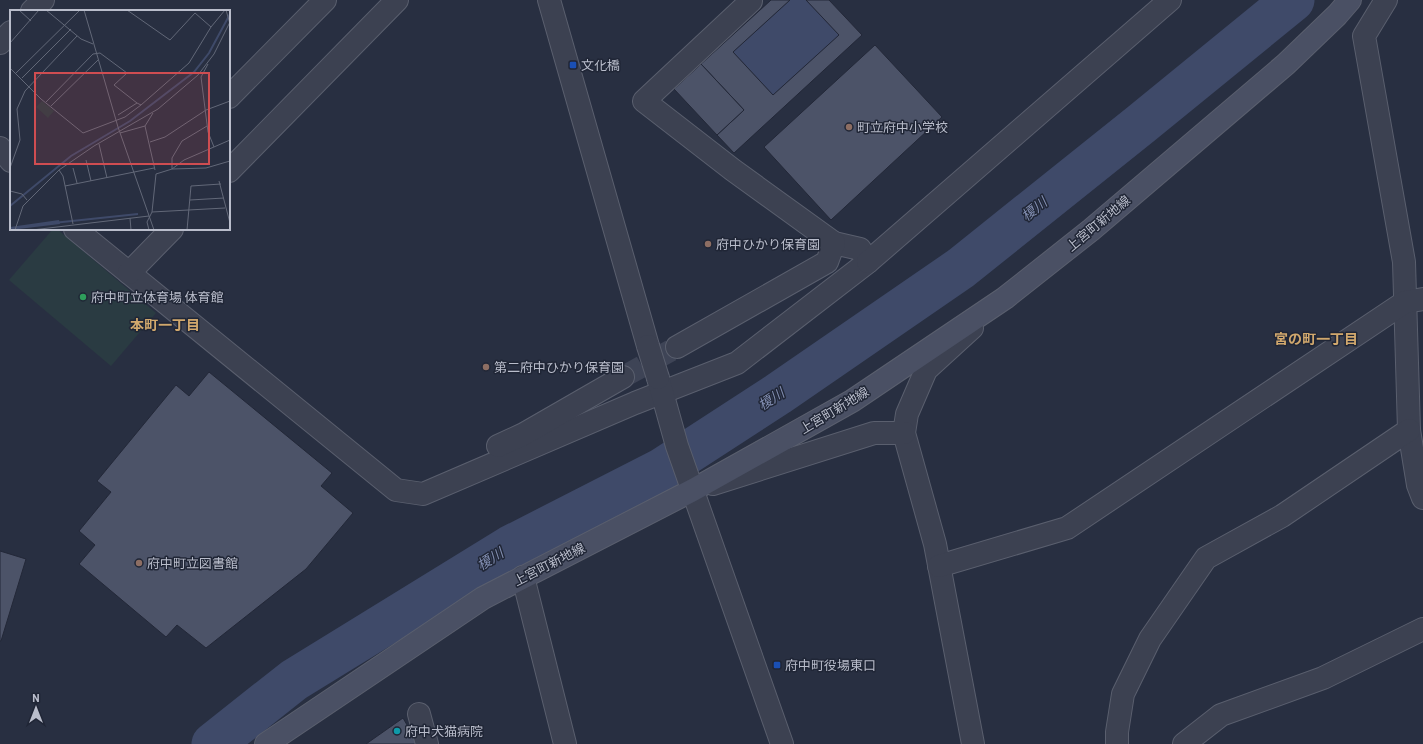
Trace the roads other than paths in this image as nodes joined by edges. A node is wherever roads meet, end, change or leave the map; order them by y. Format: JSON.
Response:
{"nodes":[{"id":1,"x":43,"y":0,"type":"edge"},
{"id":2,"x":325,"y":0,"type":"edge"},
{"id":3,"x":397,"y":0,"type":"edge"},
{"id":4,"x":549,"y":0,"type":"edge"},
{"id":5,"x":750,"y":0,"type":"edge"},
{"id":6,"x":1170,"y":0,"type":"edge"},
{"id":7,"x":1350,"y":0,"type":"edge"},
{"id":8,"x":1386,"y":0,"type":"edge"},
{"id":9,"x":33,"y":10,"type":"edge"},
{"id":10,"x":10,"y":33,"type":"edge"},
{"id":11,"x":0,"y":43,"type":"edge"},
{"id":12,"x":230,"y":95,"type":"edge"},
{"id":13,"x":0,"y":148,"type":"edge"},
{"id":14,"x":10,"y":160,"type":"edge"},
{"id":15,"x":230,"y":170,"type":"edge"},
{"id":16,"x":171,"y":230,"type":"edge"},
{"id":17,"x":86,"y":232,"type":"edge"},
{"id":18,"x":834,"y":243,"type":"junction"},
{"id":19,"x":868,"y":262,"type":"junction"},
{"id":20,"x":129,"y":273,"type":"junction"},
{"id":21,"x":1005,"y":298,"type":"junction"},
{"id":22,"x":1414,"y":300,"type":"edge"},
{"id":23,"x":678,"y":347,"type":"tunnel mouth"},
{"id":24,"x":623,"y":377,"type":"tunnel mouth"},
{"id":25,"x":662,"y":392,"type":"junction"},
{"id":26,"x":1409,"y":430,"type":"junction"},
{"id":27,"x":904,"y":433,"type":"junction"},
{"id":28,"x":470,"y":473,"type":"junction"},
{"id":29,"x":693,"y":490,"type":"junction"},
{"id":30,"x":1423,"y":498,"type":"edge"},
{"id":31,"x":939,"y":566,"type":"junction"},
{"id":32,"x":523,"y":577,"type":"junction"},
{"id":33,"x":1423,"y":629,"type":"edge"},
{"id":34,"x":420,"y":714,"type":"dead end"},
{"id":35,"x":266,"y":744,"type":"edge"},
{"id":36,"x":427,"y":744,"type":"edge"},
{"id":37,"x":565,"y":744,"type":"edge"},
{"id":38,"x":782,"y":744,"type":"edge"},
{"id":39,"x":973,"y":744,"type":"edge"},
{"id":40,"x":1117,"y":744,"type":"edge"},
{"id":41,"x":1184,"y":744,"type":"edge"}],
"edges":[{"from":1,"to":9,"type":"street"},
{"from":2,"to":12,"type":"street"},
{"from":3,"to":15,"type":"street"},
{"from":4,"to":25,"type":"street","bridge":true},
{"from":5,"to":18,"type":"street"},
{"from":6,"to":19,"type":"street"},
{"from":7,"to":21,"type":"main road","name":"上宮町新地線"},
{"from":8,"to":22,"type":"street"},
{"from":10,"to":11,"type":"street"},
{"from":13,"to":14,"type":"street"},
{"from":16,"to":20,"type":"street"},
{"from":17,"to":20,"type":"street"},
{"from":18,"to":19,"type":"street"},
{"from":18,"to":23,"type":"street"},
{"from":19,"to":25,"type":"street"},
{"from":20,"to":28,"type":"street"},
{"from":21,"to":27,"type":"street"},
{"from":21,"to":29,"type":"main road","name":"上宮町新地線"},
{"from":22,"to":26,"type":"street"},
{"from":22,"to":31,"type":"street"},
{"from":24,"to":28,"type":"street"},
{"from":25,"to":28,"type":"street"},
{"from":25,"to":29,"type":"street"},
{"from":26,"to":30,"type":"street"},
{"from":26,"to":40,"type":"street"},
{"from":27,"to":29,"type":"street"},
{"from":27,"to":31,"type":"street"},
{"from":29,"to":32,"type":"main road","name":"上宮町新地線"},
{"from":29,"to":38,"type":"street"},
{"from":31,"to":39,"type":"street"},
{"from":32,"to":35,"type":"main road","name":"上宮町新地線"},
{"from":32,"to":37,"type":"street"},
{"from":33,"to":41,"type":"street"},
{"from":34,"to":36,"type":"street"}]}
